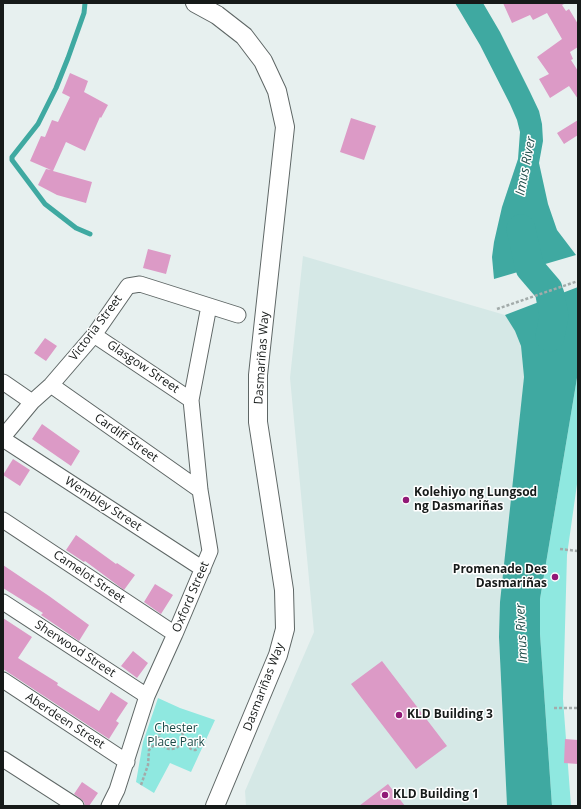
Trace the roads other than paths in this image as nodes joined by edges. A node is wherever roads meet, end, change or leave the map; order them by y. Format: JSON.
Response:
{"nodes":[{"id":1,"x":195,"y":3,"type":"edge"},
{"id":2,"x":210,"y":306,"type":"junction"},
{"id":3,"x":238,"y":315,"type":"dead end"},
{"id":4,"x":94,"y":335,"type":"junction"},
{"id":5,"x":3,"y":382,"type":"edge"},
{"id":6,"x":51,"y":385,"type":"junction"},
{"id":7,"x":191,"y":400,"type":"junction"},
{"id":8,"x":32,"y":402,"type":"junction"},
{"id":9,"x":3,"y":438,"type":"edge"},
{"id":10,"x":200,"y":490,"type":"junction"},
{"id":11,"x":3,"y":520,"type":"edge"},
{"id":12,"x":203,"y":569,"type":"junction"},
{"id":13,"x":3,"y":602,"type":"edge"},
{"id":14,"x":175,"y":634,"type":"junction"},
{"id":15,"x":3,"y":680,"type":"edge"},
{"id":16,"x":147,"y":696,"type":"junction"},
{"id":17,"x":3,"y":759,"type":"edge"},
{"id":18,"x":127,"y":762,"type":"junction"},
{"id":19,"x":76,"y":806,"type":"edge"},
{"id":20,"x":108,"y":806,"type":"edge"},
{"id":21,"x":215,"y":806,"type":"edge"}],
"edges":[{"from":1,"to":21,"type":"street","name":"Dasmariñas Way"},
{"from":2,"to":3,"type":"street","name":"Victoria Street"},
{"from":2,"to":4,"type":"street","name":"Victoria Street"},
{"from":2,"to":7,"type":"street","name":"Oxford Street"},
{"from":4,"to":6,"type":"street","name":"Victoria Street"},
{"from":4,"to":7,"type":"street","name":"Glasgow Street"},
{"from":5,"to":8,"type":"street"},
{"from":6,"to":8,"type":"street","name":"Victoria Street"},
{"from":6,"to":10,"type":"street","name":"Cardiff Street"},
{"from":7,"to":10,"type":"street","name":"Oxford Street"},
{"from":8,"to":9,"type":"street","name":"Victoria Street"},
{"from":9,"to":12,"type":"street","name":"Wembley Street"},
{"from":10,"to":12,"type":"street","name":"Oxford Street"},
{"from":11,"to":14,"type":"street","name":"Camelot Street"},
{"from":12,"to":14,"type":"street","name":"Oxford Street"},
{"from":13,"to":16,"type":"street","name":"Sherwood Street"},
{"from":14,"to":16,"type":"street","name":"Oxford Street"},
{"from":15,"to":18,"type":"street","name":"Aberdeen Street"},
{"from":16,"to":18,"type":"street","name":"Oxford Street"},
{"from":17,"to":19,"type":"street"},
{"from":18,"to":20,"type":"street","name":"Oxford Street"}]}
